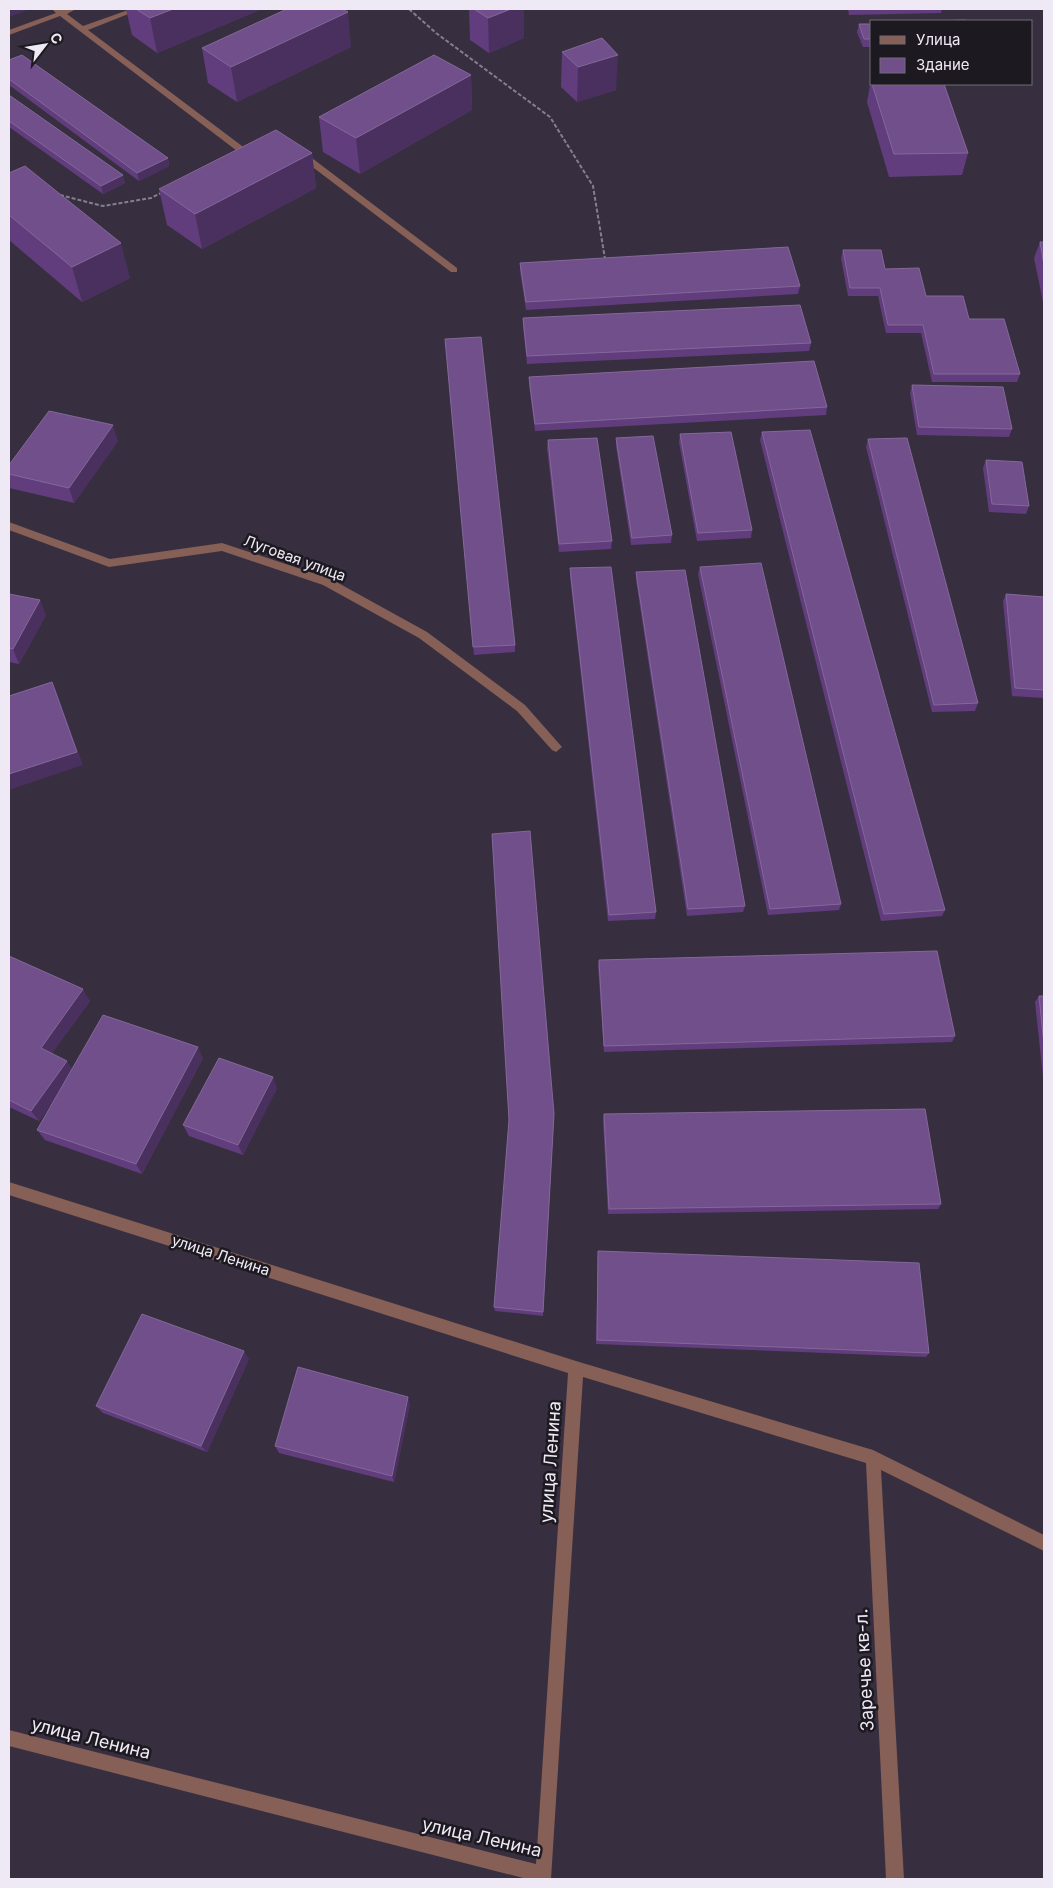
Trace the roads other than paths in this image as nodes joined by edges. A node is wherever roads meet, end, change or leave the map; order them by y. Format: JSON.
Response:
{"nodes":[{"id":1,"x":72,"y":9,"type":"edge"},
{"id":2,"x":137,"y":9,"type":"edge"},
{"id":3,"x":59,"y":11,"type":"edge"},
{"id":4,"x":82,"y":29,"type":"junction"},
{"id":5,"x":9,"y":33,"type":"edge"},
{"id":6,"x":294,"y":149,"type":"edge"},
{"id":7,"x":261,"y":151,"type":"edge"},
{"id":8,"x":454,"y":270,"type":"dead end"},
{"id":9,"x":9,"y":526,"type":"edge"},
{"id":10,"x":556,"y":747,"type":"dead end"},
{"id":11,"x":9,"y":1188,"type":"edge"},
{"id":12,"x":576,"y":1368,"type":"junction"},
{"id":13,"x":873,"y":1458,"type":"junction"},
{"id":14,"x":1044,"y":1543,"type":"edge"},
{"id":15,"x":9,"y":1738,"type":"edge"},
{"id":16,"x":895,"y":1879,"type":"edge"}],
"edges":[{"from":1,"to":3,"type":"street"},
{"from":2,"to":4,"type":"street"},
{"from":3,"to":4,"type":"street"},
{"from":3,"to":5,"type":"street"},
{"from":4,"to":7,"type":"street"},
{"from":6,"to":8,"type":"street"},
{"from":9,"to":10,"type":"street","name":"Луговая улица"},
{"from":11,"to":12,"type":"street","name":"улица Ленина"},
{"from":12,"to":13,"type":"street","name":"улица Ленина"},
{"from":12,"to":15,"type":"street","name":"улица Ленина"},
{"from":13,"to":14,"type":"street","name":"улица Ленина"},
{"from":13,"to":16,"type":"street","name":"Заречье кв-л."}]}
